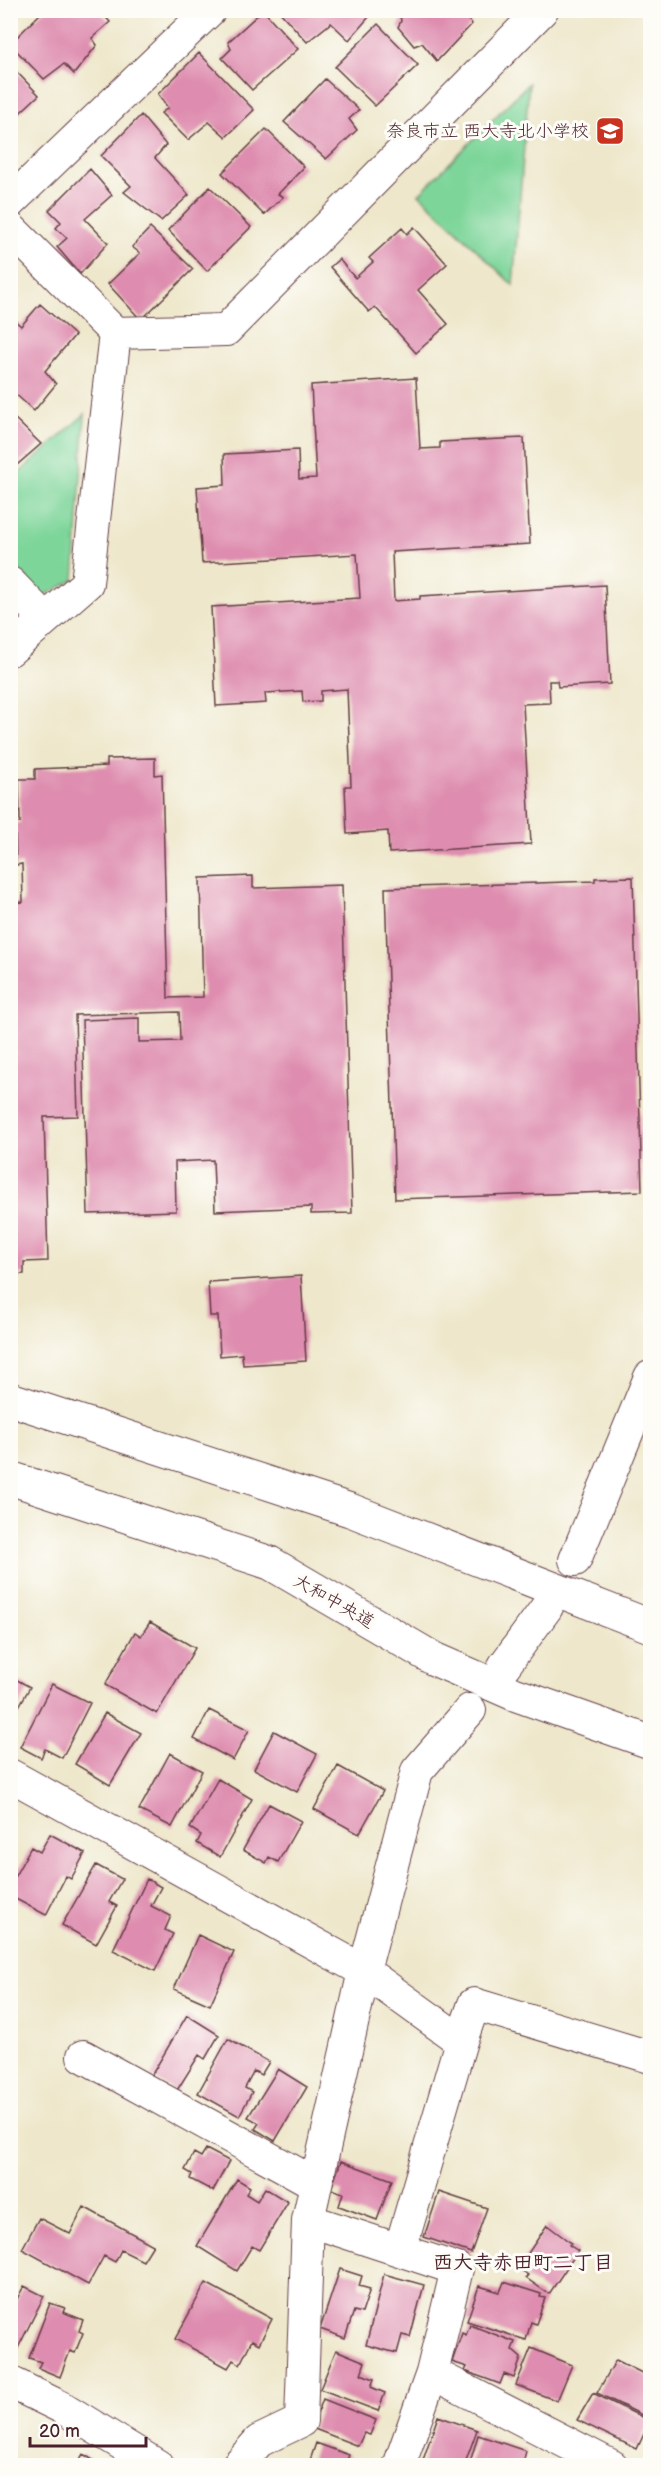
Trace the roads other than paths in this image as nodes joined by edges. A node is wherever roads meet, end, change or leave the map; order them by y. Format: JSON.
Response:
{"nodes":[{"id":1,"x":210,"y":10,"type":"edge"},
{"id":2,"x":542,"y":10,"type":"edge"},
{"id":3,"x":10,"y":202,"type":"edge"},
{"id":4,"x":10,"y":228,"type":"edge"},
{"id":5,"x":115,"y":333,"type":"junction"},
{"id":6,"x":10,"y":583,"type":"edge"},
{"id":7,"x":45,"y":619,"type":"junction"},
{"id":8,"x":10,"y":650,"type":"edge"},
{"id":9,"x":651,"y":1377,"type":"edge"},
{"id":10,"x":10,"y":1399,"type":"edge"},
{"id":11,"x":10,"y":1478,"type":"edge"},
{"id":12,"x":574,"y":1560,"type":"dead end"},
{"id":13,"x":547,"y":1607,"type":"dead end"},
{"id":14,"x":651,"y":1626,"type":"edge"},
{"id":15,"x":504,"y":1666,"type":"dead end"},
{"id":16,"x":470,"y":1710,"type":"dead end"},
{"id":17,"x":651,"y":1742,"type":"edge"},
{"id":18,"x":10,"y":1775,"type":"edge"},
{"id":19,"x":364,"y":1971,"type":"junction"},
{"id":20,"x":461,"y":2041,"type":"junction"},
{"id":21,"x":83,"y":2056,"type":"dead end"},
{"id":22,"x":651,"y":2057,"type":"edge"},
{"id":23,"x":316,"y":2184,"type":"junction"},
{"id":24,"x":308,"y":2220,"type":"junction"},
{"id":25,"x":400,"y":2250,"type":"junction"},
{"id":26,"x":432,"y":2373,"type":"junction"},
{"id":27,"x":13,"y":2391,"type":"edge"},
{"id":28,"x":158,"y":2466,"type":"edge"},
{"id":29,"x":237,"y":2466,"type":"edge"},
{"id":30,"x":399,"y":2466,"type":"edge"},
{"id":31,"x":612,"y":2466,"type":"edge"}],
"edges":[{"from":1,"to":3,"type":"street"},
{"from":2,"to":5,"type":"street"},
{"from":4,"to":5,"type":"street"},
{"from":5,"to":7,"type":"street"},
{"from":6,"to":7,"type":"street"},
{"from":7,"to":8,"type":"street"},
{"from":9,"to":12,"type":"street"},
{"from":10,"to":14,"type":"street"},
{"from":11,"to":17,"type":"street","name":"大和中央道"},
{"from":13,"to":15,"type":"street"},
{"from":16,"to":19,"type":"street"},
{"from":18,"to":19,"type":"street"},
{"from":19,"to":20,"type":"street"},
{"from":19,"to":23,"type":"street"},
{"from":20,"to":22,"type":"street"},
{"from":20,"to":25,"type":"street"},
{"from":21,"to":23,"type":"street"},
{"from":23,"to":24,"type":"street"},
{"from":24,"to":25,"type":"street"},
{"from":24,"to":29,"type":"street"},
{"from":25,"to":26,"type":"street"},
{"from":26,"to":30,"type":"street"},
{"from":26,"to":31,"type":"street"},
{"from":27,"to":28,"type":"street"}]}
